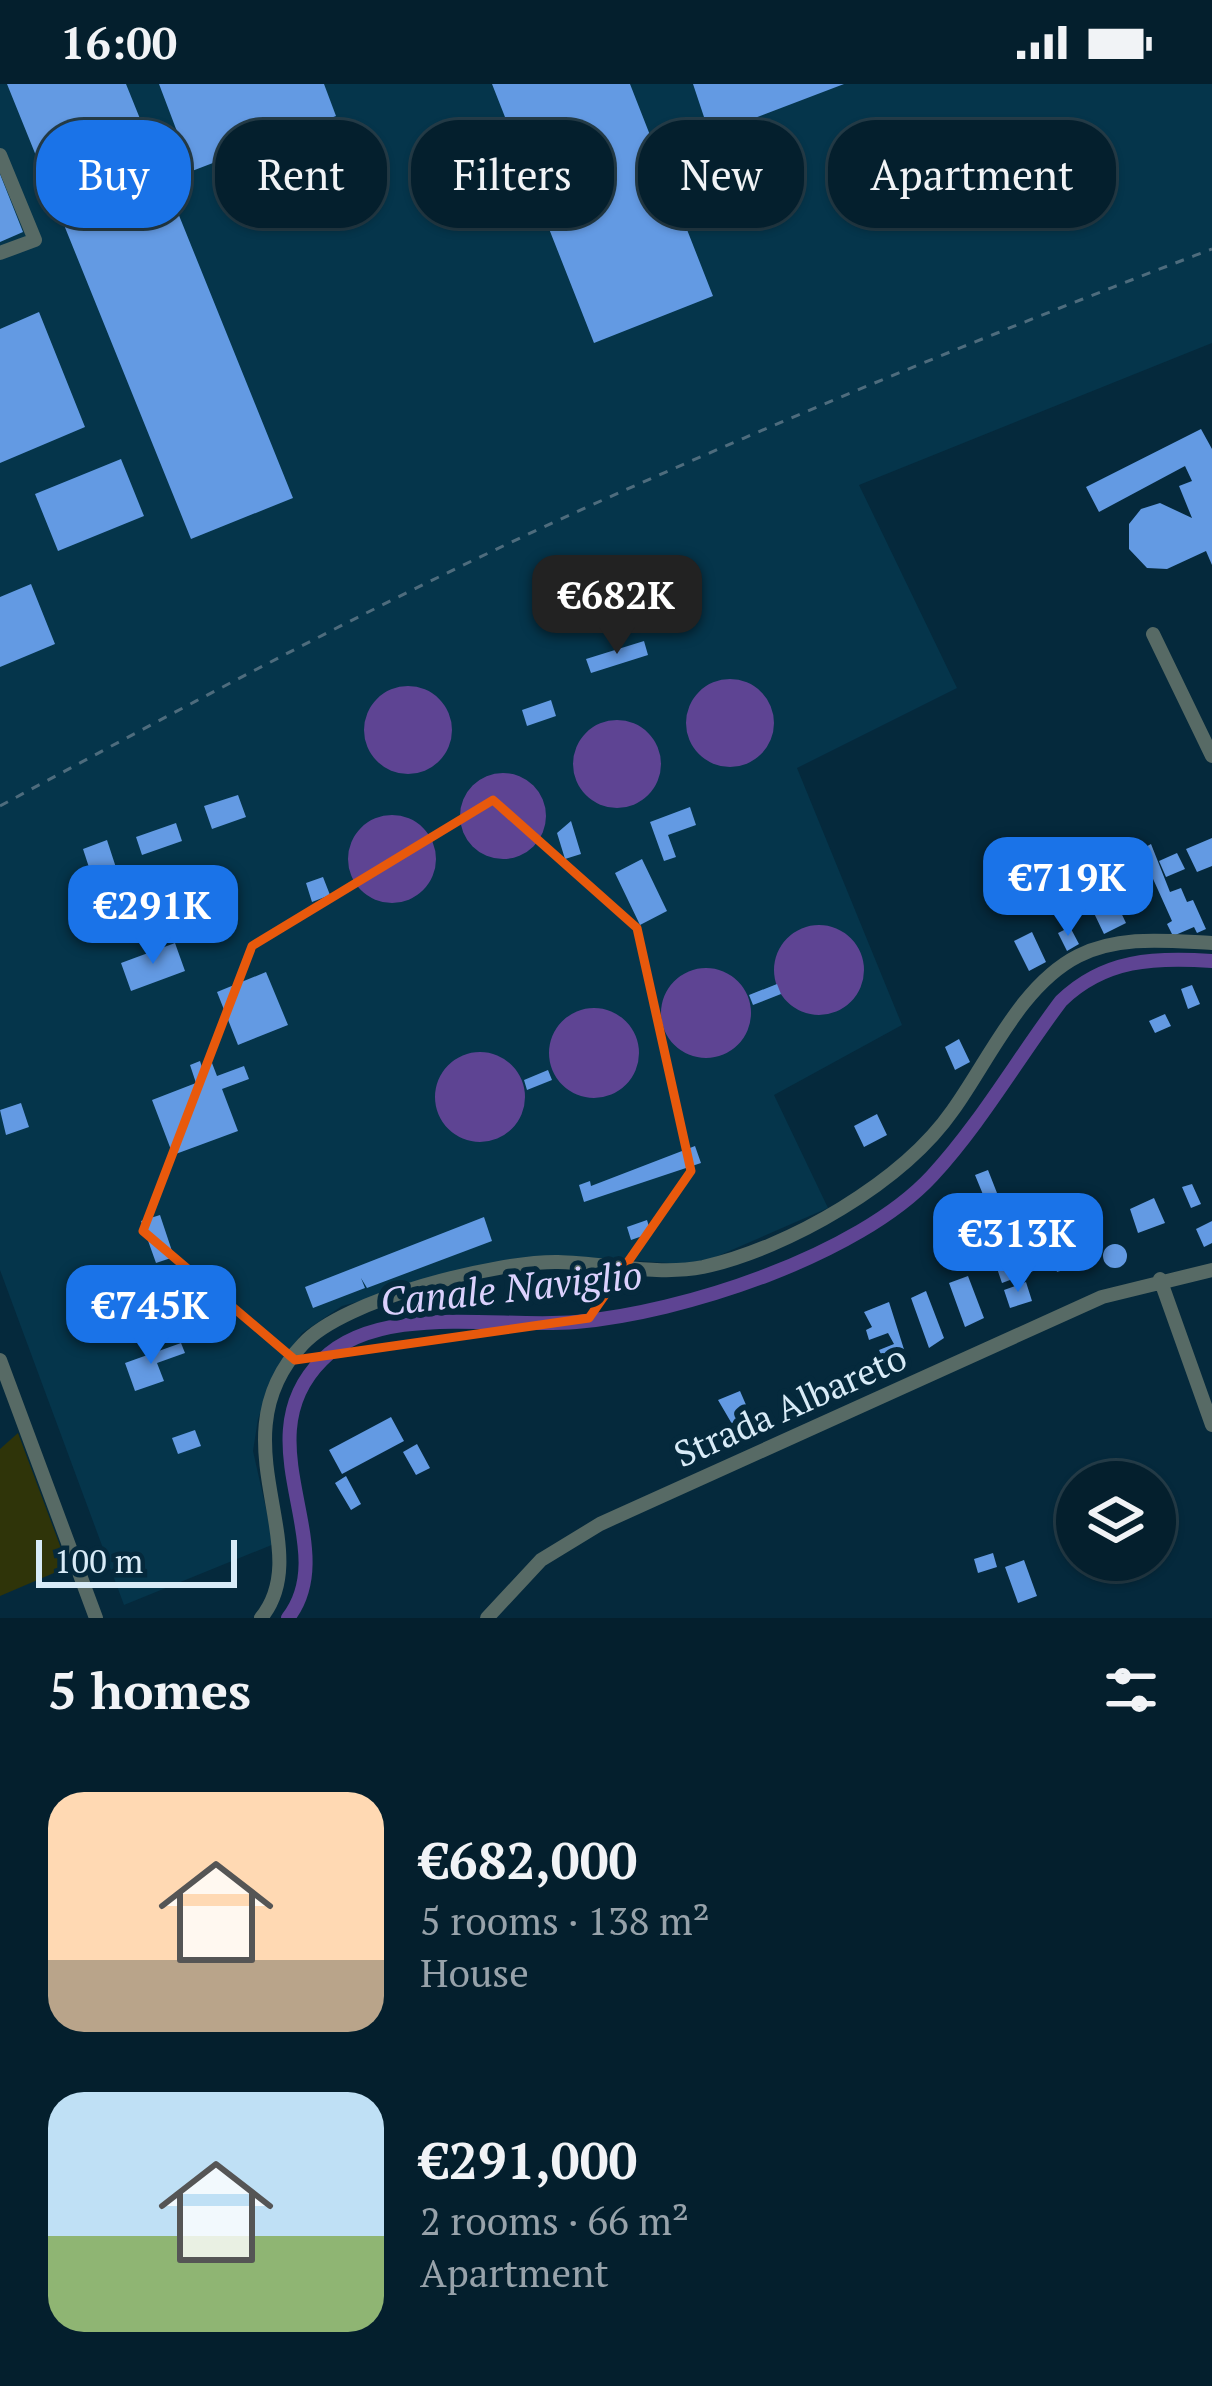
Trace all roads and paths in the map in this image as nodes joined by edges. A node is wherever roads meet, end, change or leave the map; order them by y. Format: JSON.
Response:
{"nodes":[{"id":1,"x":0,"y":154,"type":"edge"},
{"id":2,"x":1212,"y":249,"type":"edge"},
{"id":3,"x":0,"y":253,"type":"edge"},
{"id":4,"x":1153,"y":634,"type":"dead end"},
{"id":5,"x":1212,"y":755,"type":"edge"},
{"id":6,"x":0,"y":806,"type":"edge"},
{"id":7,"x":1212,"y":944,"type":"edge"},
{"id":8,"x":1212,"y":1270,"type":"edge"},
{"id":9,"x":1160,"y":1279,"type":"junction"},
{"id":10,"x":0,"y":1360,"type":"edge"},
{"id":11,"x":1212,"y":1426,"type":"edge"},
{"id":12,"x":96,"y":1618,"type":"edge"},
{"id":13,"x":261,"y":1618,"type":"edge"},
{"id":14,"x":487,"y":1618,"type":"edge"}],
"edges":[{"from":1,"to":3,"type":"street"},
{"from":2,"to":6,"type":"path"},
{"from":4,"to":5,"type":"street"},
{"from":7,"to":13,"type":"street"},
{"from":8,"to":9,"type":"street","name":"Strada Albareto"},
{"from":9,"to":11,"type":"street"},
{"from":9,"to":14,"type":"street","name":"Strada Albareto"},
{"from":10,"to":12,"type":"street"}]}
